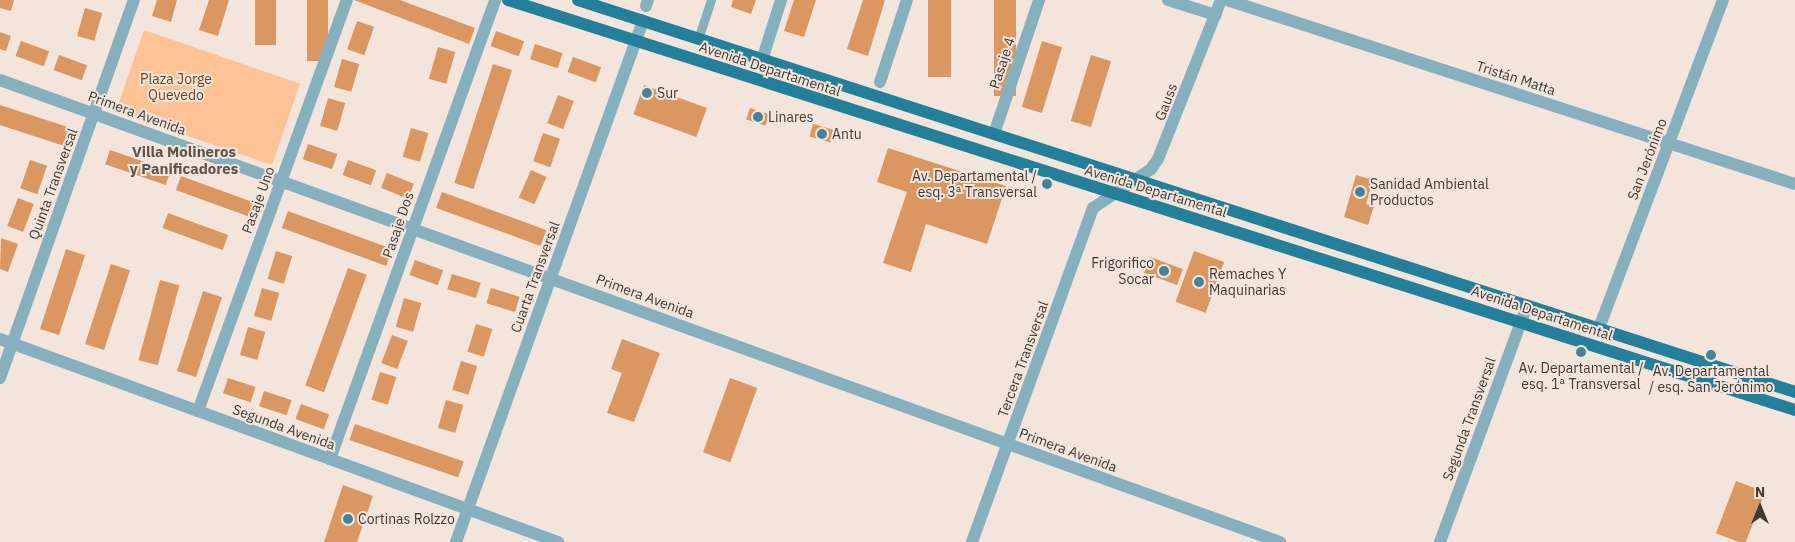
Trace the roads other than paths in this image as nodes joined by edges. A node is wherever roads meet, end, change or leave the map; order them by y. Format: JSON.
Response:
{"nodes":[{"id":1,"x":134,"y":0,"type":"edge"},
{"id":2,"x":347,"y":0,"type":"edge"},
{"id":3,"x":495,"y":0,"type":"edge"},
{"id":4,"x":508,"y":0,"type":"edge"},
{"id":5,"x":578,"y":0,"type":"edge"},
{"id":6,"x":711,"y":0,"type":"edge"},
{"id":7,"x":781,"y":0,"type":"edge"},
{"id":8,"x":907,"y":0,"type":"edge"},
{"id":9,"x":1039,"y":0,"type":"edge"},
{"id":10,"x":1168,"y":0,"type":"edge"},
{"id":11,"x":1221,"y":0,"type":"edge"},
{"id":12,"x":1227,"y":0,"type":"edge"},
{"id":13,"x":1723,"y":0,"type":"edge"},
{"id":14,"x":1216,"y":15,"type":"junction"},
{"id":15,"x":643,"y":21,"type":"junction"},
{"id":16,"x":698,"y":39,"type":"junction"},
{"id":17,"x":636,"y":41,"type":"junction"},
{"id":18,"x":762,"y":60,"type":"junction"},
{"id":19,"x":0,"y":80,"type":"edge"},
{"id":20,"x":880,"y":82,"type":"dead end"},
{"id":21,"x":94,"y":113,"type":"junction"},
{"id":22,"x":994,"y":134,"type":"junction"},
{"id":23,"x":1668,"y":144,"type":"junction"},
{"id":24,"x":281,"y":181,"type":"junction"},
{"id":25,"x":1134,"y":182,"type":"junction"},
{"id":26,"x":1795,"y":184,"type":"edge"},
{"id":27,"x":1112,"y":194,"type":"junction"},
{"id":28,"x":413,"y":228,"type":"junction"},
{"id":29,"x":551,"y":278,"type":"junction"},
{"id":30,"x":1527,"y":306,"type":"junction"},
{"id":31,"x":1521,"y":322,"type":"junction"},
{"id":32,"x":1599,"y":328,"type":"junction"},
{"id":33,"x":6,"y":342,"type":"edge"},
{"id":34,"x":0,"y":378,"type":"edge"},
{"id":35,"x":1795,"y":391,"type":"edge"},
{"id":36,"x":1795,"y":410,"type":"edge"},
{"id":37,"x":198,"y":411,"type":"junction"},
{"id":38,"x":1008,"y":444,"type":"junction"},
{"id":39,"x":330,"y":459,"type":"junction"},
{"id":40,"x":468,"y":509,"type":"junction"},
{"id":41,"x":456,"y":542,"type":"edge"},
{"id":42,"x":558,"y":542,"type":"edge"},
{"id":43,"x":972,"y":542,"type":"edge"},
{"id":44,"x":1280,"y":542,"type":"edge"},
{"id":45,"x":1440,"y":542,"type":"edge"}],
"edges":[{"from":1,"to":21,"type":"street","name":"Quinta Transversal"},
{"from":2,"to":24,"type":"street","name":"Pasaje Uno"},
{"from":3,"to":28,"type":"street","name":"Pasaje Dos"},
{"from":4,"to":17,"type":"main road","name":"Avenida Departamental"},
{"from":5,"to":15,"type":"main road","name":"Avenida Departamental"},
{"from":6,"to":16,"type":"lane"},
{"from":7,"to":18,"type":"street"},
{"from":8,"to":20,"type":"street"},
{"from":9,"to":22,"type":"street","name":"Pasaje 4"},
{"from":10,"to":14,"type":"street"},
{"from":11,"to":14,"type":"street","name":"Gauss"},
{"from":12,"to":23,"type":"street","name":"Tristán Matta"},
{"from":13,"to":23,"type":"street","name":"San Jerónimo"},
{"from":14,"to":25,"type":"street","name":"Gauss"},
{"from":15,"to":16,"type":"main road","name":"Avenida Departamental"},
{"from":15,"to":17,"type":"street","name":"Cuarta Transversal"},
{"from":16,"to":18,"type":"main road","name":"Avenida Departamental"},
{"from":17,"to":27,"type":"main road","name":"Avenida Departamental"},
{"from":17,"to":29,"type":"street","name":"Cuarta Transversal"},
{"from":18,"to":22,"type":"main road","name":"Avenida Departamental"},
{"from":19,"to":21,"type":"street","name":"Primera Avenida"},
{"from":21,"to":24,"type":"street","name":"Primera Avenida"},
{"from":21,"to":33,"type":"street","name":"Quinta Transversal"},
{"from":22,"to":25,"type":"main road","name":"Avenida Departamental"},
{"from":23,"to":26,"type":"street","name":"Tristán Matta"},
{"from":23,"to":32,"type":"street","name":"San Jerónimo"},
{"from":24,"to":28,"type":"street","name":"Primera Avenida"},
{"from":24,"to":37,"type":"street","name":"Pasaje Uno"},
{"from":25,"to":27,"type":"street","name":"Gauss"},
{"from":25,"to":30,"type":"main road","name":"Avenida Departamental"},
{"from":27,"to":31,"type":"main road","name":"Avenida Departamental"},
{"from":27,"to":38,"type":"street","name":"Tercera Transversal"},
{"from":28,"to":29,"type":"street","name":"Primera Avenida"},
{"from":28,"to":39,"type":"street","name":"Pasaje Dos"},
{"from":29,"to":38,"type":"street","name":"Primera Avenida"},
{"from":29,"to":40,"type":"street","name":"Cuarta Transversal"},
{"from":30,"to":31,"type":"street","name":"Segunda Transversal"},
{"from":30,"to":32,"type":"main road","name":"Avenida Departamental"},
{"from":31,"to":36,"type":"main road","name":"Avenida Departamental"},
{"from":31,"to":45,"type":"street","name":"Segunda Transversal"},
{"from":32,"to":35,"type":"main road","name":"Avenida Departamental"},
{"from":33,"to":34,"type":"street","name":"Quinta Transversal"},
{"from":33,"to":37,"type":"street","name":"Segunda Avenida"},
{"from":37,"to":39,"type":"street","name":"Segunda Avenida"},
{"from":38,"to":43,"type":"street","name":"Tercera Transversal"},
{"from":38,"to":44,"type":"street","name":"Primera Avenida"},
{"from":39,"to":40,"type":"street","name":"Segunda Avenida"},
{"from":40,"to":41,"type":"street","name":"Cuarta Transversal"},
{"from":40,"to":42,"type":"street","name":"Segunda Avenida"}]}
